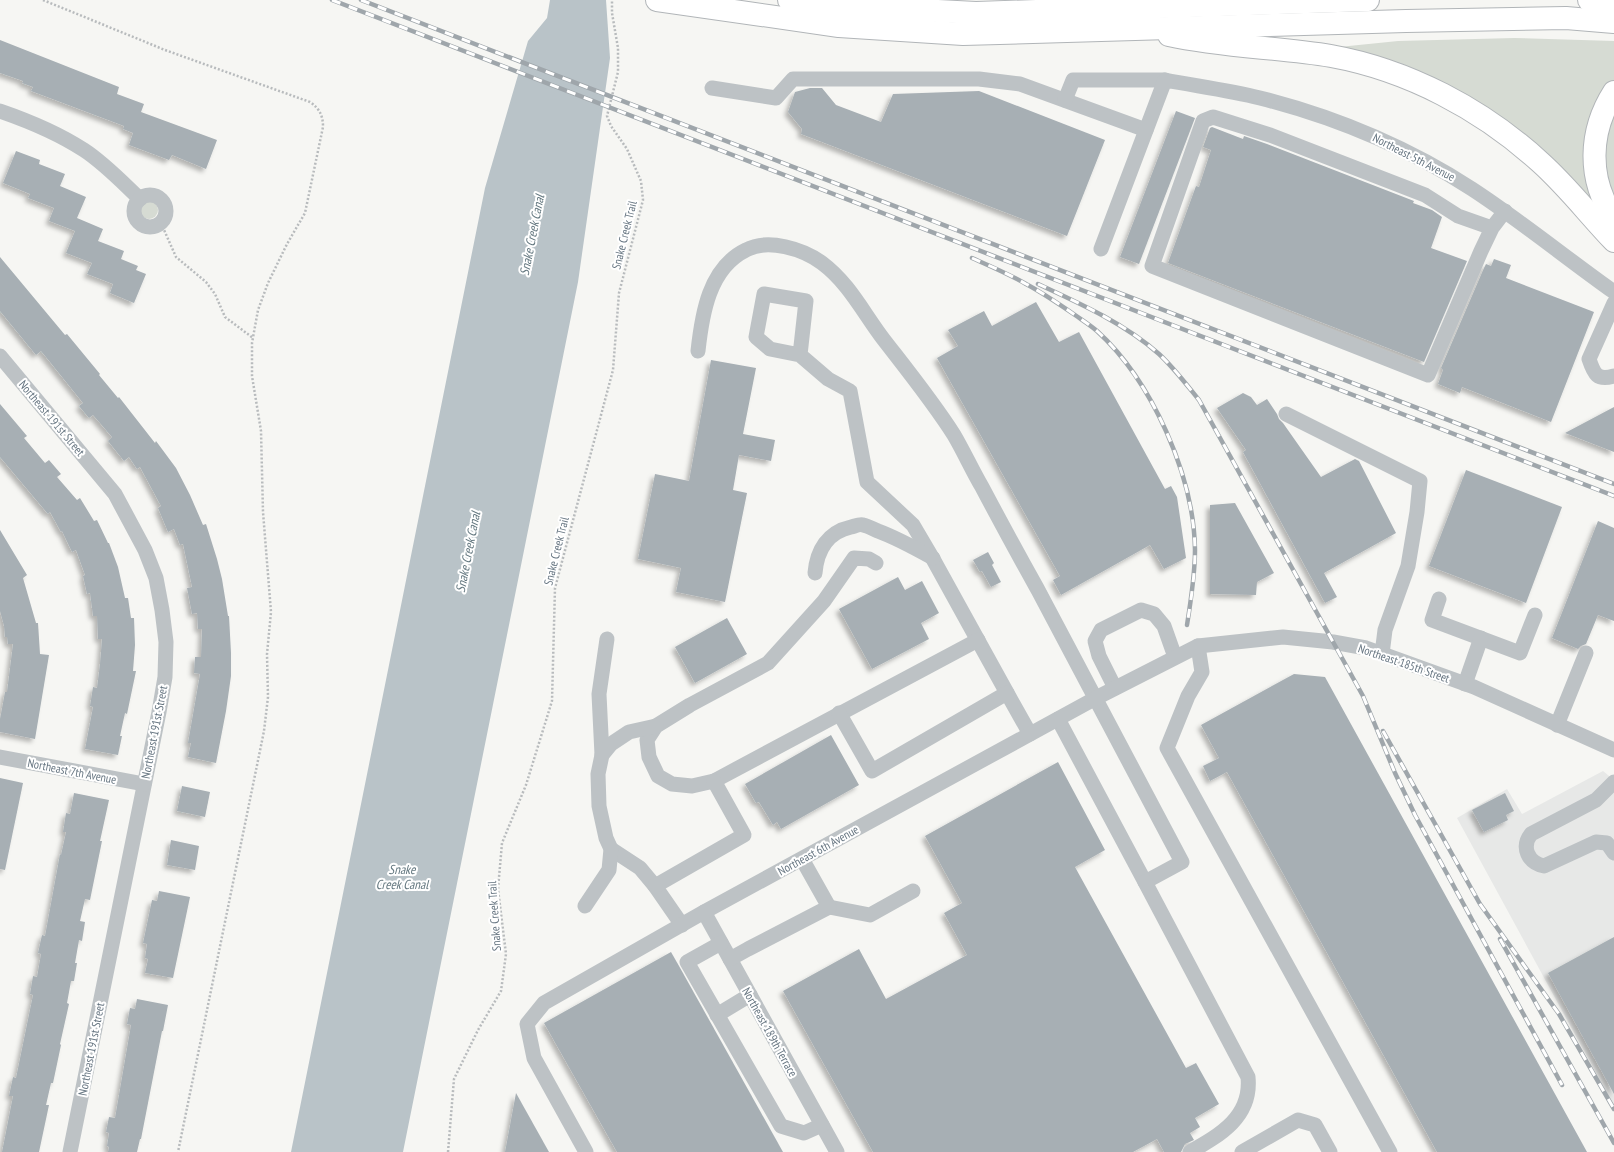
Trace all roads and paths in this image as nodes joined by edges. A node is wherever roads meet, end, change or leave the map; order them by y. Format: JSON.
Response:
{"nodes":[{"id":1,"x":43,"y":0,"type":"edge"},
{"id":2,"x":612,"y":0,"type":"edge"},
{"id":3,"x":657,"y":0,"type":"edge"},
{"id":4,"x":789,"y":0,"type":"edge"},
{"id":5,"x":1368,"y":0,"type":"edge"},
{"id":6,"x":1589,"y":0,"type":"edge"},
{"id":7,"x":1614,"y":2,"type":"edge"},
{"id":8,"x":1614,"y":22,"type":"edge"},
{"id":9,"x":1137,"y":28,"type":"junction"},
{"id":10,"x":1165,"y":80,"type":"junction"},
{"id":11,"x":712,"y":88,"type":"dead end"},
{"id":12,"x":1614,"y":92,"type":"edge"},
{"id":13,"x":1065,"y":100,"type":"junction"},
{"id":14,"x":0,"y":110,"type":"edge"},
{"id":15,"x":1146,"y":130,"type":"junction"},
{"id":16,"x":140,"y":199,"type":"junction"},
{"id":17,"x":1505,"y":211,"type":"junction"},
{"id":18,"x":1614,"y":218,"type":"edge"},
{"id":19,"x":160,"y":223,"type":"junction"},
{"id":20,"x":1492,"y":228,"type":"junction"},
{"id":21,"x":1614,"y":241,"type":"edge"},
{"id":22,"x":1101,"y":248,"type":"dead end"},
{"id":23,"x":1614,"y":292,"type":"edge"},
{"id":24,"x":1614,"y":303,"type":"edge"},
{"id":25,"x":253,"y":338,"type":"junction"},
{"id":26,"x":698,"y":352,"type":"dead end"},
{"id":27,"x":800,"y":354,"type":"junction"},
{"id":28,"x":0,"y":356,"type":"edge"},
{"id":29,"x":1614,"y":376,"type":"edge"},
{"id":30,"x":1286,"y":414,"type":"dead end"},
{"id":31,"x":934,"y":558,"type":"junction"},
{"id":32,"x":876,"y":563,"type":"dead end"},
{"id":33,"x":815,"y":573,"type":"dead end"},
{"id":34,"x":1439,"y":599,"type":"dead end"},
{"id":35,"x":1536,"y":615,"type":"dead end"},
{"id":36,"x":1481,"y":638,"type":"junction"},
{"id":37,"x":607,"y":639,"type":"dead end"},
{"id":38,"x":978,"y":640,"type":"junction"},
{"id":39,"x":1198,"y":646,"type":"junction"},
{"id":40,"x":1586,"y":653,"type":"dead end"},
{"id":41,"x":1382,"y":654,"type":"junction"},
{"id":42,"x":1175,"y":657,"type":"junction"},
{"id":43,"x":1465,"y":684,"type":"junction"},
{"id":44,"x":1116,"y":687,"type":"junction"},
{"id":45,"x":1007,"y":693,"type":"junction"},
{"id":46,"x":1096,"y":698,"type":"junction"},
{"id":47,"x":839,"y":713,"type":"junction"},
{"id":48,"x":1058,"y":719,"type":"junction"},
{"id":49,"x":1557,"y":725,"type":"junction"},
{"id":50,"x":656,"y":726,"type":"junction"},
{"id":51,"x":1030,"y":734,"type":"junction"},
{"id":52,"x":1613,"y":747,"type":"edge"},
{"id":53,"x":602,"y":755,"type":"junction"},
{"id":54,"x":0,"y":757,"type":"edge"},
{"id":55,"x":714,"y":781,"type":"junction"},
{"id":56,"x":1614,"y":782,"type":"edge"},
{"id":57,"x":144,"y":784,"type":"junction"},
{"id":58,"x":611,"y":849,"type":"junction"},
{"id":59,"x":1614,"y":853,"type":"edge"},
{"id":60,"x":802,"y":859,"type":"junction"},
{"id":61,"x":1146,"y":882,"type":"junction"},
{"id":62,"x":655,"y":886,"type":"junction"},
{"id":63,"x":913,"y":891,"type":"dead end"},
{"id":64,"x":585,"y":906,"type":"dead end"},
{"id":65,"x":828,"y":907,"type":"junction"},
{"id":66,"x":704,"y":912,"type":"junction"},
{"id":67,"x":682,"y":925,"type":"junction"},
{"id":68,"x":721,"y":943,"type":"junction"},
{"id":69,"x":730,"y":959,"type":"junction"},
{"id":70,"x":750,"y":995,"type":"junction"},
{"id":71,"x":717,"y":1015,"type":"junction"},
{"id":72,"x":822,"y":1125,"type":"junction"},
{"id":73,"x":70,"y":1152,"type":"edge"},
{"id":74,"x":178,"y":1152,"type":"edge"},
{"id":75,"x":448,"y":1152,"type":"edge"},
{"id":76,"x":586,"y":1152,"type":"edge"},
{"id":77,"x":837,"y":1152,"type":"edge"},
{"id":78,"x":1190,"y":1152,"type":"edge"},
{"id":79,"x":1242,"y":1152,"type":"edge"},
{"id":80,"x":1330,"y":1152,"type":"edge"},
{"id":81,"x":1390,"y":1152,"type":"edge"}],
"edges":[{"from":1,"to":25,"type":"path"},
{"from":2,"to":75,"type":"path","name":"Snake Creek Trail"},
{"from":3,"to":9,"type":"highway"},
{"from":4,"to":5,"type":"highway"},
{"from":6,"to":7,"type":"highway"},
{"from":8,"to":9,"type":"highway"},
{"from":9,"to":21,"type":"highway"},
{"from":10,"to":13,"type":"street","name":"Northeast 5th Avenue"},
{"from":10,"to":15,"type":"street"},
{"from":10,"to":17,"type":"street","name":"Northeast 5th Avenue"},
{"from":11,"to":13,"type":"street"},
{"from":12,"to":18,"type":"highway"},
{"from":13,"to":15,"type":"street"},
{"from":14,"to":16,"type":"street"},
{"from":15,"to":22,"type":"street"},
{"from":16,"to":19,"type":"street"},
{"from":16,"to":19,"type":"street"},
{"from":17,"to":20,"type":"street"},
{"from":17,"to":23,"type":"street","name":"Northeast 5th Avenue"},
{"from":19,"to":25,"type":"path"},
{"from":20,"to":20,"type":"street"},
{"from":24,"to":29,"type":"street"},
{"from":25,"to":74,"type":"path"},
{"from":26,"to":46,"type":"street"},
{"from":27,"to":27,"type":"street"},
{"from":27,"to":31,"type":"street"},
{"from":28,"to":57,"type":"street","name":"Northeast 191st Street"},
{"from":30,"to":41,"type":"street"},
{"from":31,"to":33,"type":"street"},
{"from":31,"to":38,"type":"street"},
{"from":32,"to":50,"type":"street"},
{"from":34,"to":36,"type":"street"},
{"from":35,"to":36,"type":"street"},
{"from":36,"to":43,"type":"street"},
{"from":37,"to":53,"type":"street"},
{"from":38,"to":45,"type":"street"},
{"from":38,"to":47,"type":"street"},
{"from":39,"to":41,"type":"street","name":"Northeast 185th Street"},
{"from":39,"to":42,"type":"street","name":"Northeast 185th Street"},
{"from":39,"to":81,"type":"street"},
{"from":40,"to":49,"type":"street"},
{"from":41,"to":43,"type":"street","name":"Northeast 185th Street"},
{"from":42,"to":44,"type":"street","name":"Northeast 185th Street"},
{"from":42,"to":44,"type":"street"},
{"from":43,"to":49,"type":"street","name":"Northeast 185th Street"},
{"from":44,"to":46,"type":"street","name":"Northeast 6th Avenue"},
{"from":45,"to":47,"type":"street"},
{"from":45,"to":51,"type":"street"},
{"from":46,"to":48,"type":"street","name":"Northeast 6th Avenue"},
{"from":46,"to":61,"type":"street"},
{"from":47,"to":55,"type":"street"},
{"from":48,"to":51,"type":"street","name":"Northeast 6th Avenue"},
{"from":48,"to":61,"type":"street"},
{"from":49,"to":52,"type":"street","name":"Northeast 185th Street"},
{"from":50,"to":53,"type":"street"},
{"from":50,"to":55,"type":"street"},
{"from":51,"to":60,"type":"street","name":"Northeast 6th Avenue"},
{"from":53,"to":58,"type":"street"},
{"from":54,"to":57,"type":"street","name":"Northeast 7th Avenue"},
{"from":55,"to":62,"type":"street"},
{"from":56,"to":59,"type":"street"},
{"from":57,"to":73,"type":"street","name":"Northeast 191st Street"},
{"from":58,"to":62,"type":"street"},
{"from":58,"to":64,"type":"street"},
{"from":60,"to":65,"type":"street"},
{"from":60,"to":66,"type":"street","name":"Northeast 6th Avenue"},
{"from":61,"to":78,"type":"street"},
{"from":62,"to":67,"type":"street"},
{"from":63,"to":65,"type":"street"},
{"from":65,"to":69,"type":"street"},
{"from":66,"to":67,"type":"street","name":"Northeast 6th Avenue"},
{"from":66,"to":68,"type":"street","name":"Northeast 189th Terrace"},
{"from":67,"to":76,"type":"street","name":"Northeast 6th Avenue"},
{"from":68,"to":69,"type":"street","name":"Northeast 189th Terrace"},
{"from":68,"to":71,"type":"street"},
{"from":69,"to":70,"type":"street","name":"Northeast 189th Terrace"},
{"from":70,"to":71,"type":"street"},
{"from":70,"to":72,"type":"street","name":"Northeast 189th Terrace"},
{"from":71,"to":72,"type":"street"},
{"from":72,"to":77,"type":"street","name":"Northeast 189th Terrace"},
{"from":79,"to":80,"type":"street"}]}
